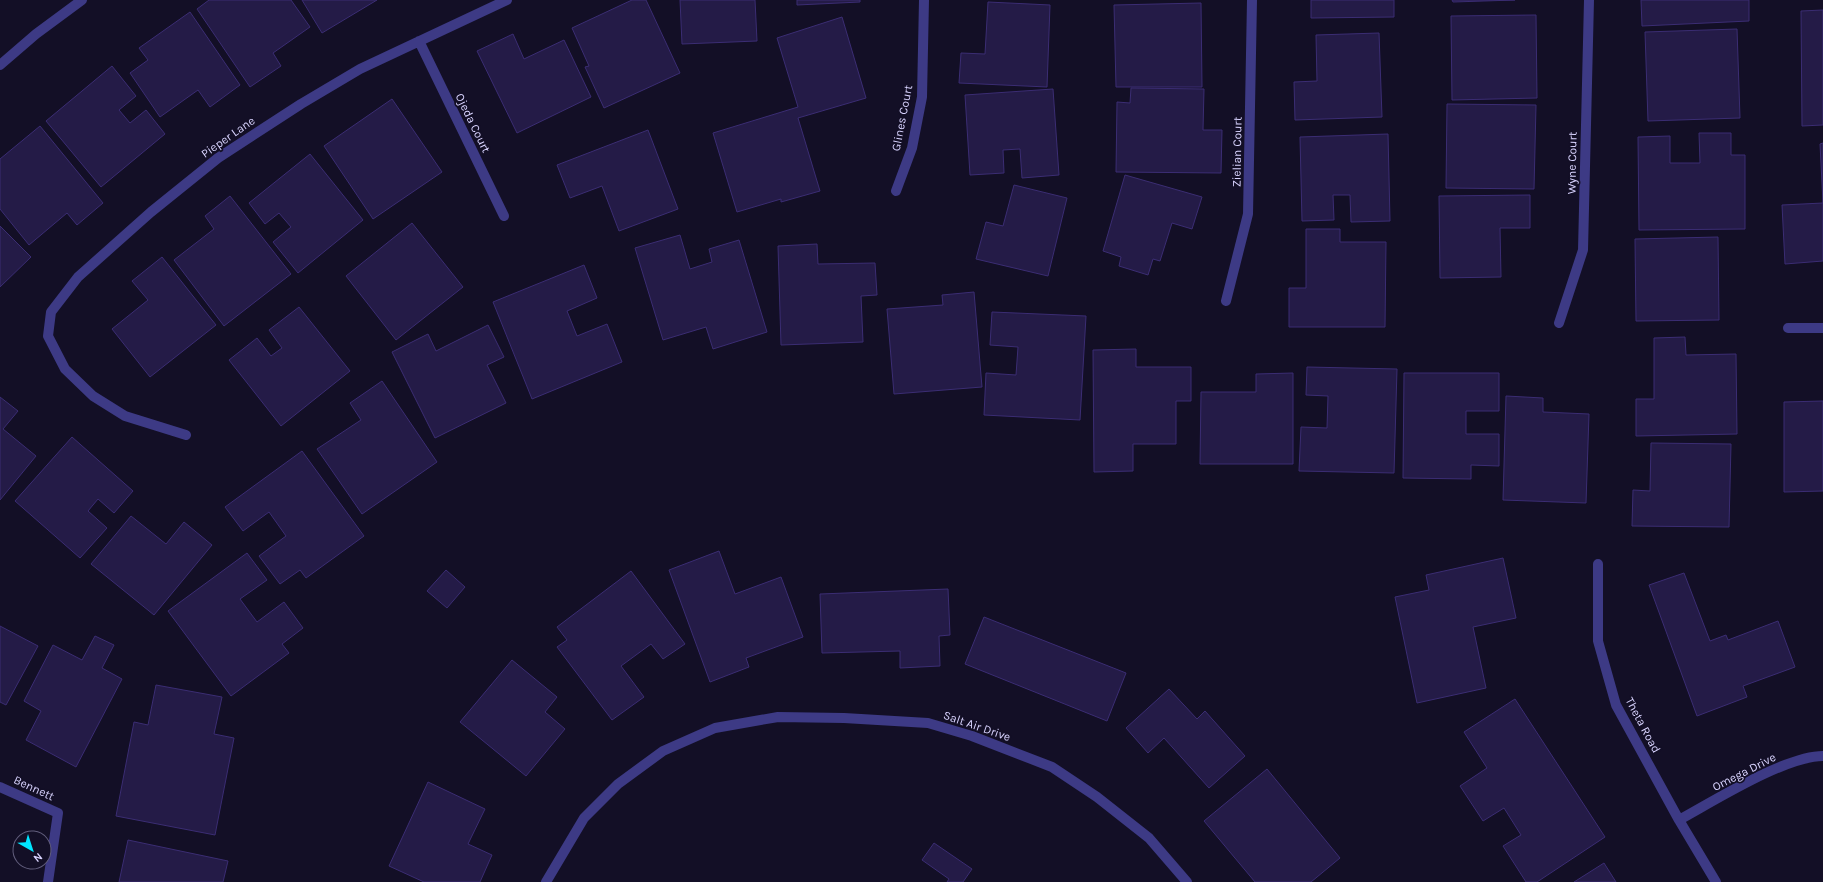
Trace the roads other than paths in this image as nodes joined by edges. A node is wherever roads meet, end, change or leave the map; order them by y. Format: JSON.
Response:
{"nodes":[{"id":1,"x":82,"y":0,"type":"edge"},
{"id":2,"x":507,"y":0,"type":"edge"},
{"id":3,"x":924,"y":0,"type":"edge"},
{"id":4,"x":1252,"y":0,"type":"edge"},
{"id":5,"x":1589,"y":0,"type":"edge"},
{"id":6,"x":419,"y":41,"type":"junction"},
{"id":7,"x":0,"y":65,"type":"edge"},
{"id":8,"x":896,"y":191,"type":"dead end"},
{"id":9,"x":504,"y":216,"type":"dead end"},
{"id":10,"x":1226,"y":301,"type":"dead end"},
{"id":11,"x":1559,"y":323,"type":"dead end"},
{"id":12,"x":1788,"y":328,"type":"dead end"},
{"id":13,"x":1823,"y":328,"type":"edge"},
{"id":14,"x":186,"y":435,"type":"dead end"},
{"id":15,"x":1598,"y":564,"type":"dead end"},
{"id":16,"x":1823,"y":756,"type":"edge"},
{"id":17,"x":0,"y":787,"type":"edge"},
{"id":18,"x":1679,"y":820,"type":"junction"},
{"id":19,"x":48,"y":882,"type":"edge"},
{"id":20,"x":546,"y":882,"type":"edge"},
{"id":21,"x":1187,"y":882,"type":"edge"},
{"id":22,"x":1716,"y":882,"type":"edge"}],
"edges":[{"from":1,"to":7,"type":"street"},
{"from":2,"to":6,"type":"street","name":"Pieper Lane"},
{"from":3,"to":8,"type":"street","name":"Glines Court"},
{"from":4,"to":10,"type":"street","name":"Zielian Court"},
{"from":5,"to":11,"type":"street","name":"Wyne Court"},
{"from":6,"to":9,"type":"street","name":"Ojeda Court"},
{"from":6,"to":14,"type":"street","name":"Pieper Lane"},
{"from":12,"to":13,"type":"street"},
{"from":15,"to":18,"type":"street","name":"Theta Road"},
{"from":16,"to":18,"type":"street","name":"Omega Drive"},
{"from":17,"to":19,"type":"street","name":"Bennett"},
{"from":18,"to":22,"type":"street","name":"Theta Road"},
{"from":20,"to":21,"type":"street","name":"Salt Air Drive"}]}
